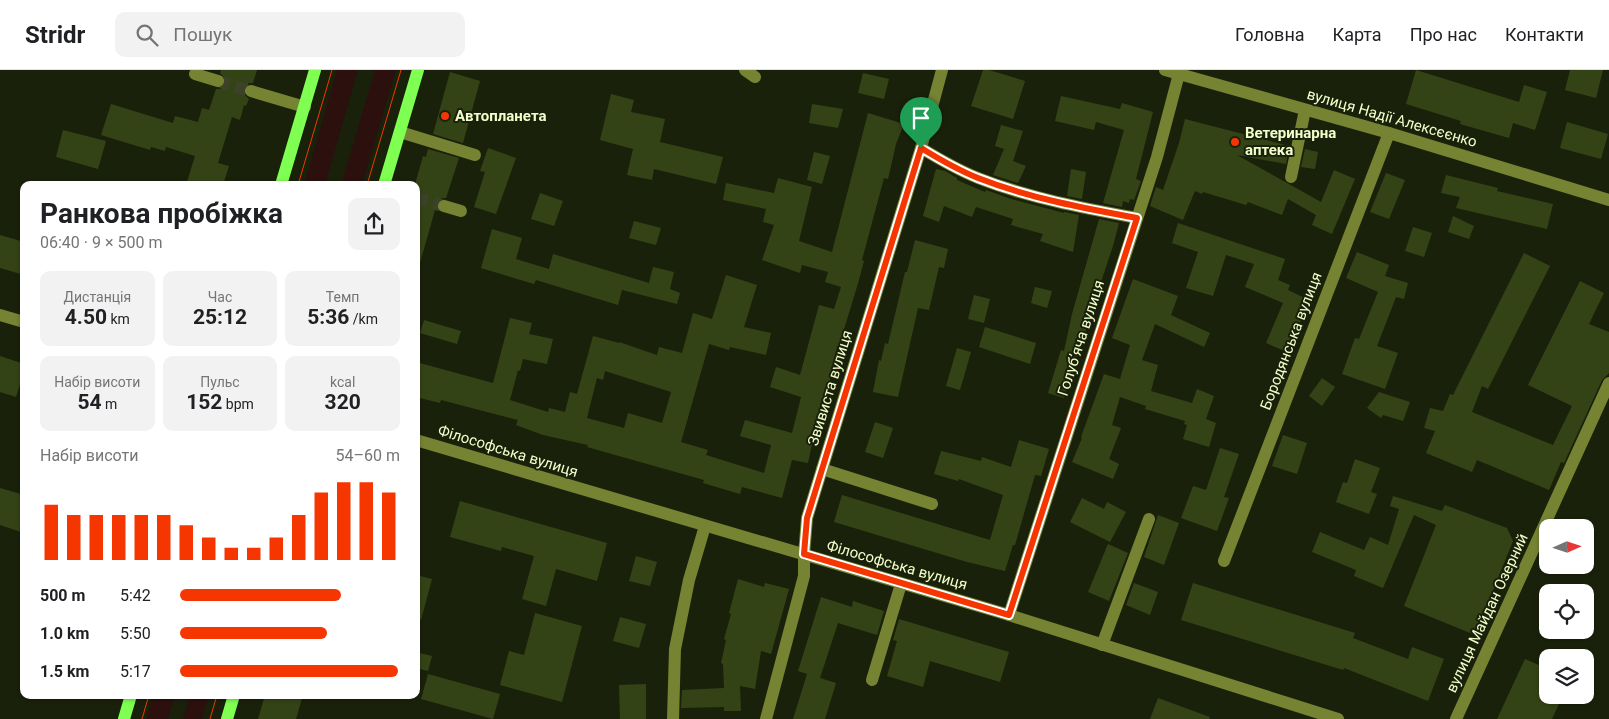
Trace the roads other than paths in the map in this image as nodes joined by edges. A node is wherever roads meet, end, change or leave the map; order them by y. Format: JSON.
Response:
{"nodes":[{"id":1,"x":315,"y":70,"type":"edge"},
{"id":2,"x":418,"y":70,"type":"edge"},
{"id":3,"x":942,"y":70,"type":"edge"},
{"id":4,"x":1165,"y":70,"type":"edge"},
{"id":5,"x":1179,"y":72,"type":"edge"},
{"id":6,"x":195,"y":74,"type":"dead end"},
{"id":7,"x":218,"y":81,"type":"tunnel mouth"},
{"id":8,"x":251,"y":91,"type":"tunnel mouth"},
{"id":9,"x":305,"y":107,"type":"junction"},
{"id":10,"x":1305,"y":110,"type":"junction"},
{"id":11,"x":400,"y":132,"type":"junction"},
{"id":12,"x":1389,"y":134,"type":"junction"},
{"id":13,"x":921,"y":148,"type":"junction"},
{"id":14,"x":475,"y":155,"type":"dead end"},
{"id":15,"x":1291,"y":177,"type":"dead end"},
{"id":16,"x":282,"y":181,"type":"edge"},
{"id":17,"x":385,"y":181,"type":"edge"},
{"id":18,"x":1609,"y":200,"type":"edge"},
{"id":19,"x":444,"y":206,"type":"tunnel mouth"},
{"id":20,"x":461,"y":211,"type":"dead end"},
{"id":21,"x":1137,"y":218,"type":"junction"},
{"id":22,"x":0,"y":315,"type":"edge"},
{"id":23,"x":20,"y":321,"type":"edge"},
{"id":24,"x":1609,"y":383,"type":"edge"},
{"id":25,"x":420,"y":441,"type":"edge"},
{"id":26,"x":822,"y":469,"type":"junction"},
{"id":27,"x":932,"y":504,"type":"dead end"},
{"id":28,"x":1150,"y":519,"type":"dead end"},
{"id":29,"x":705,"y":526,"type":"junction"},
{"id":30,"x":804,"y":554,"type":"junction"},
{"id":31,"x":1224,"y":560,"type":"dead end"},
{"id":32,"x":901,"y":584,"type":"junction"},
{"id":33,"x":1009,"y":615,"type":"junction"},
{"id":34,"x":1102,"y":645,"type":"junction"},
{"id":35,"x":872,"y":680,"type":"dead end"},
{"id":36,"x":130,"y":699,"type":"edge"},
{"id":37,"x":233,"y":699,"type":"edge"},
{"id":38,"x":124,"y":719,"type":"edge"},
{"id":39,"x":227,"y":719,"type":"edge"},
{"id":40,"x":673,"y":719,"type":"edge"},
{"id":41,"x":766,"y":719,"type":"edge"},
{"id":42,"x":1338,"y":719,"type":"edge"},
{"id":43,"x":1456,"y":719,"type":"edge"}],
"edges":[{"from":1,"to":9,"type":"main road"},
{"from":2,"to":11,"type":"main road"},
{"from":3,"to":13,"type":"street","name":"Звивиста вулиця"},
{"from":4,"to":5,"type":"street","name":"вулиця Надії Алексєєнко"},
{"from":5,"to":10,"type":"street","name":"вулиця Надії Алексєєнко"},
{"from":5,"to":21,"type":"street","name":"Голубʼяча вулиця"},
{"from":6,"to":7,"type":"street"},
{"from":8,"to":9,"type":"street"},
{"from":9,"to":16,"type":"main road"},
{"from":10,"to":12,"type":"street","name":"вулиця Надії Алексєєнко"},
{"from":10,"to":15,"type":"street"},
{"from":11,"to":14,"type":"street"},
{"from":11,"to":17,"type":"main road"},
{"from":12,"to":18,"type":"street","name":"вулиця Надії Алексєєнко"},
{"from":12,"to":31,"type":"street","name":"Бородянська вулиця"},
{"from":13,"to":21,"type":"street"},
{"from":13,"to":26,"type":"street","name":"Звивиста вулиця"},
{"from":19,"to":20,"type":"street"},
{"from":21,"to":33,"type":"street","name":"Голубʼяча вулиця"},
{"from":22,"to":23,"type":"street"},
{"from":24,"to":43,"type":"street","name":"вулиця Майдан Озерний"},
{"from":25,"to":29,"type":"street","name":"Філософська вулиця"},
{"from":26,"to":27,"type":"street"},
{"from":26,"to":30,"type":"street","name":"Звивиста вулиця"},
{"from":28,"to":34,"type":"street"},
{"from":29,"to":30,"type":"street","name":"Філософська вулиця"},
{"from":29,"to":40,"type":"street"},
{"from":30,"to":32,"type":"street","name":"Філософська вулиця"},
{"from":30,"to":41,"type":"street","name":"Звивиста вулиця"},
{"from":32,"to":33,"type":"street","name":"Філософська вулиця"},
{"from":32,"to":35,"type":"street"},
{"from":33,"to":34,"type":"street","name":"Філософська вулиця"},
{"from":34,"to":42,"type":"street","name":"Філософська вулиця"},
{"from":36,"to":38,"type":"main road"},
{"from":37,"to":39,"type":"main road"}]}
